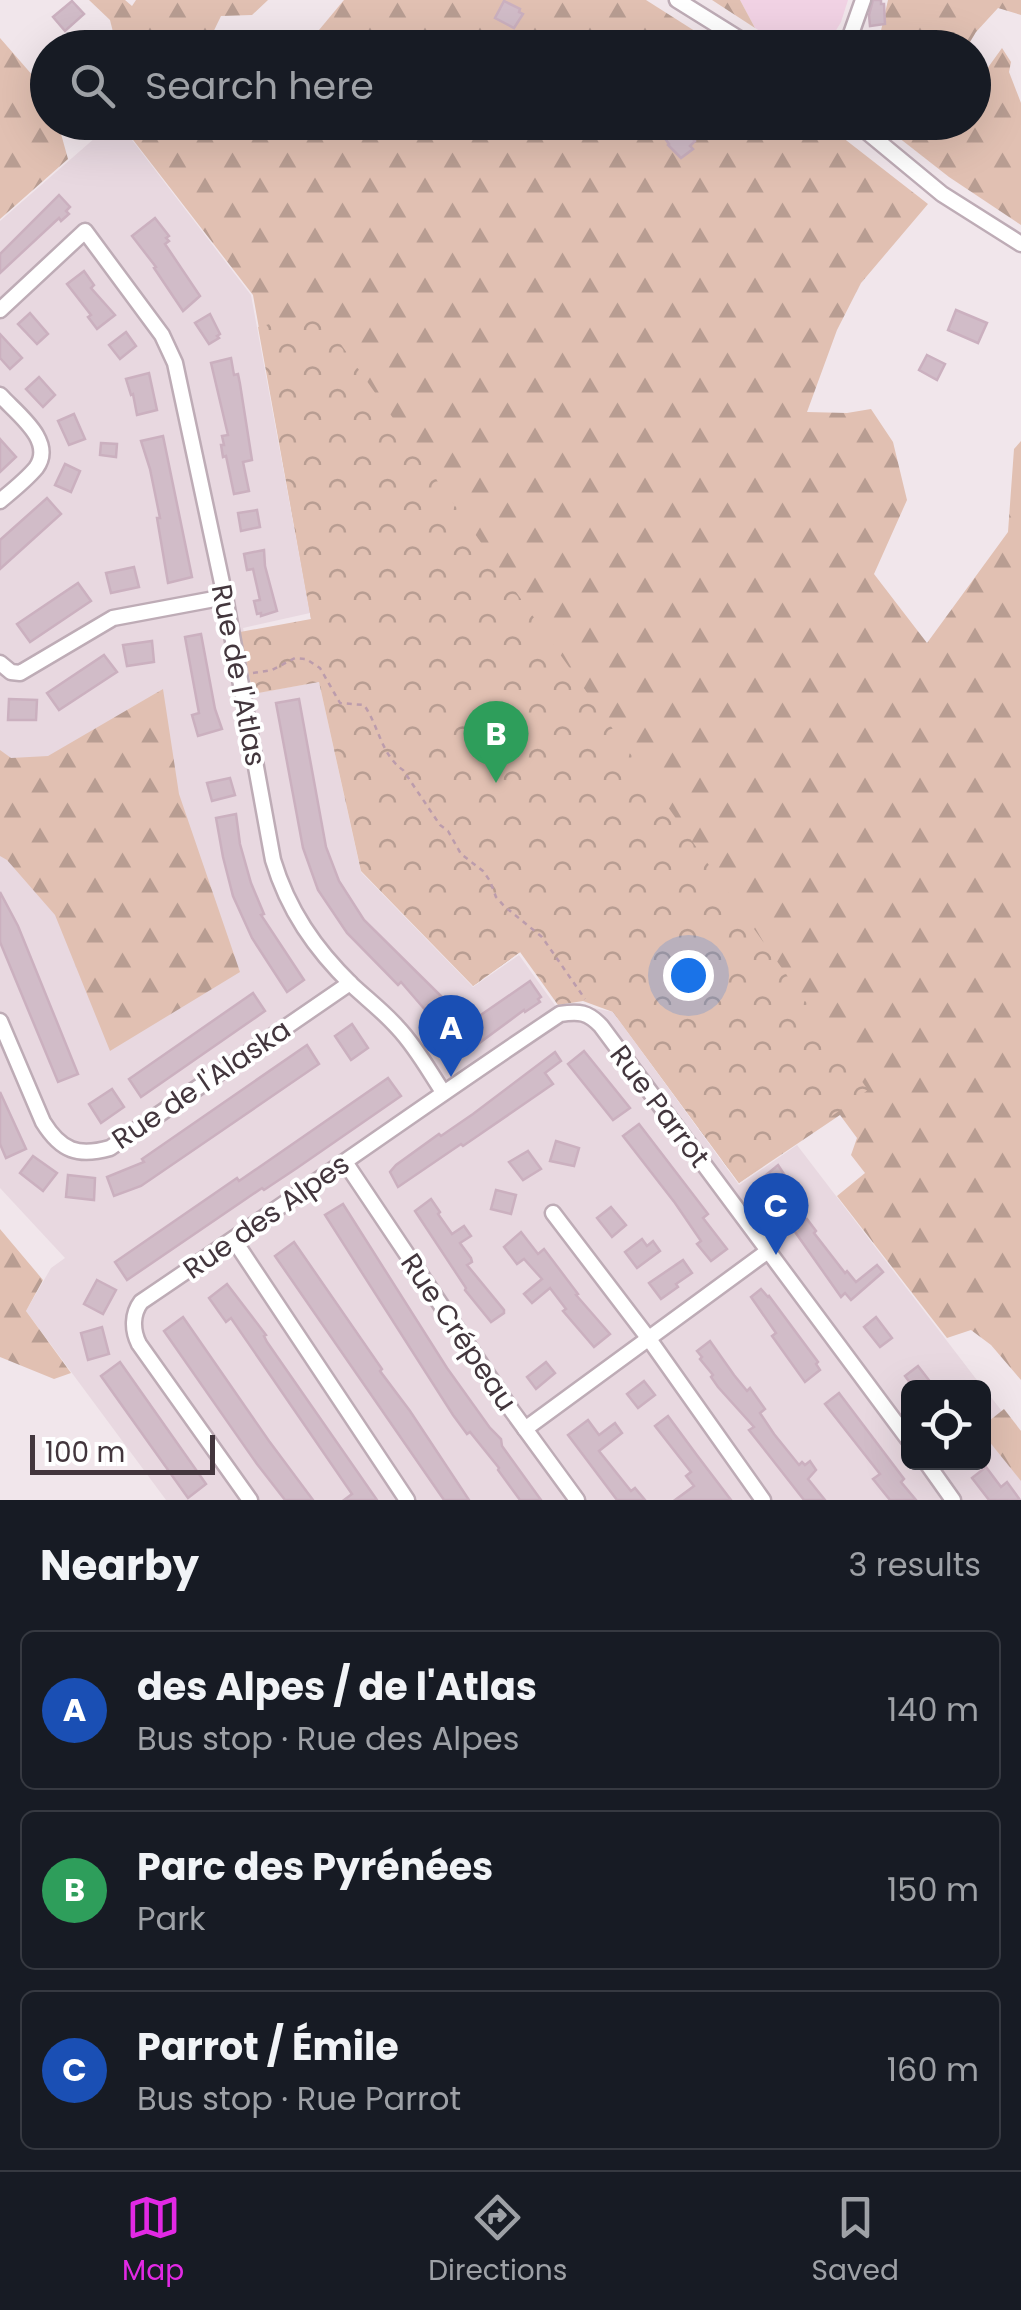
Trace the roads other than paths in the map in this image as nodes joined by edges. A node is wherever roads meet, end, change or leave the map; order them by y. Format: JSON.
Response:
{"nodes":[{"id":1,"x":677,"y":0,"type":"edge"},
{"id":2,"x":863,"y":0,"type":"edge"},
{"id":3,"x":725,"y":30,"type":"edge"},
{"id":4,"x":852,"y":30,"type":"edge"},
{"id":5,"x":877,"y":140,"type":"edge"},
{"id":6,"x":1021,"y":244,"type":"edge"},
{"id":7,"x":0,"y":310,"type":"edge"},
{"id":8,"x":0,"y":394,"type":"edge"},
{"id":9,"x":0,"y":501,"type":"edge"},
{"id":10,"x":224,"y":597,"type":"junction"},
{"id":11,"x":0,"y":663,"type":"edge"},
{"id":12,"x":350,"y":983,"type":"junction"},
{"id":13,"x":590,"y":1014,"type":"joint"},
{"id":14,"x":0,"y":1021,"type":"edge"},
{"id":15,"x":443,"y":1092,"type":"junction"},
{"id":16,"x":345,"y":1162,"type":"junction"},
{"id":17,"x":553,"y":1213,"type":"dead end"},
{"id":18,"x":234,"y":1240,"type":"junction"},
{"id":19,"x":768,"y":1251,"type":"junction"},
{"id":20,"x":649,"y":1339,"type":"junction"},
{"id":21,"x":525,"y":1428,"type":"junction"},
{"id":22,"x":901,"y":1430,"type":"edge"},
{"id":23,"x":932,"y":1470,"type":"edge"},
{"id":24,"x":250,"y":1500,"type":"edge"},
{"id":25,"x":407,"y":1500,"type":"edge"},
{"id":26,"x":576,"y":1500,"type":"edge"},
{"id":27,"x":763,"y":1500,"type":"edge"},
{"id":28,"x":953,"y":1500,"type":"edge"}],
"edges":[{"from":1,"to":3,"type":"street"},
{"from":2,"to":4,"type":"street"},
{"from":5,"to":6,"type":"street"},
{"from":7,"to":10,"type":"street","name":"Rue de l'Atlas"},
{"from":8,"to":9,"type":"street"},
{"from":10,"to":11,"type":"street"},
{"from":10,"to":12,"type":"street","name":"Rue de l'Atlas"},
{"from":12,"to":14,"type":"street","name":"Rue de l'Alaska"},
{"from":12,"to":15,"type":"street","name":"Rue de l'Atlas"},
{"from":13,"to":15,"type":"street","name":"Rue des Alpes"},
{"from":13,"to":19,"type":"street","name":"Rue Parrot"},
{"from":15,"to":16,"type":"street","name":"Rue des Alpes"},
{"from":16,"to":18,"type":"street","name":"Rue des Alpes"},
{"from":16,"to":21,"type":"street","name":"Rue Crépeau"},
{"from":17,"to":20,"type":"street"},
{"from":18,"to":24,"type":"street","name":"Rue des Alpes"},
{"from":18,"to":25,"type":"street"},
{"from":19,"to":20,"type":"street"},
{"from":19,"to":22,"type":"street","name":"Rue Parrot"},
{"from":20,"to":21,"type":"street"},
{"from":20,"to":27,"type":"street"},
{"from":21,"to":26,"type":"street","name":"Rue Crépeau"},
{"from":23,"to":28,"type":"street"}]}
